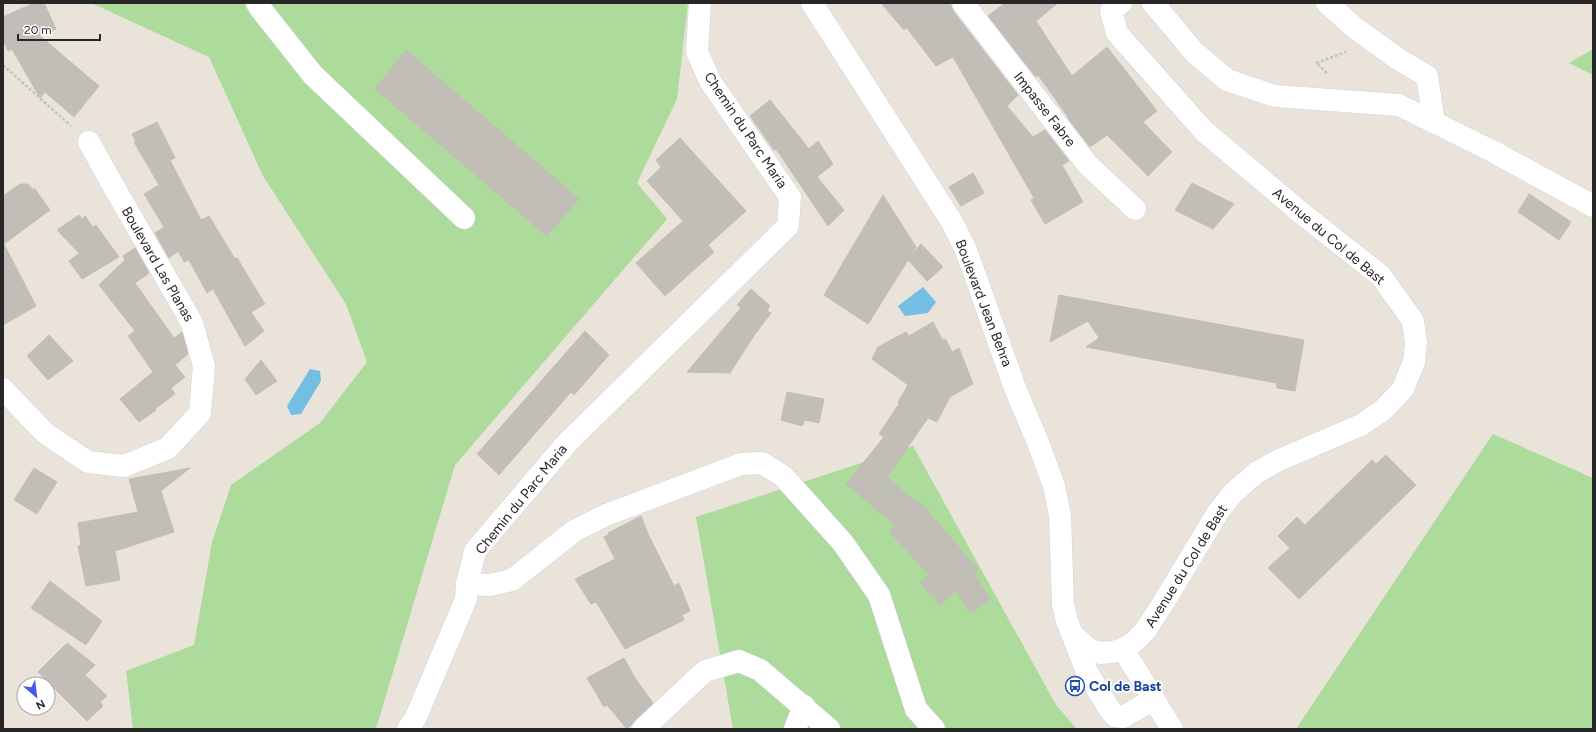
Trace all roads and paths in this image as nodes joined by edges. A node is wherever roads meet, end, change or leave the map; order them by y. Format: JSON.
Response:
{"nodes":[{"id":1,"x":258,"y":3,"type":"edge"},
{"id":2,"x":700,"y":3,"type":"edge"},
{"id":3,"x":812,"y":3,"type":"edge"},
{"id":4,"x":963,"y":3,"type":"edge"},
{"id":5,"x":1120,"y":3,"type":"edge"},
{"id":6,"x":1153,"y":3,"type":"edge"},
{"id":7,"x":1327,"y":3,"type":"edge"},
{"id":8,"x":1351,"y":51,"type":"dead end"},
{"id":9,"x":3,"y":65,"type":"edge"},
{"id":10,"x":1359,"y":102,"type":"junction"},
{"id":11,"x":1434,"y":122,"type":"junction"},
{"id":12,"x":90,"y":142,"type":"joint"},
{"id":13,"x":1593,"y":206,"type":"edge"},
{"id":14,"x":1135,"y":209,"type":"dead end"},
{"id":15,"x":464,"y":218,"type":"dead end"},
{"id":16,"x":3,"y":389,"type":"edge"},
{"id":17,"x":467,"y":584,"type":"junction"},
{"id":18,"x":1073,"y":635,"type":"junction"},
{"id":19,"x":1123,"y":648,"type":"junction"},
{"id":20,"x":1154,"y":698,"type":"junction"},
{"id":21,"x":804,"y":706,"type":"junction"},
{"id":22,"x":408,"y":729,"type":"edge"},
{"id":23,"x":643,"y":729,"type":"edge"},
{"id":24,"x":795,"y":729,"type":"edge"},
{"id":25,"x":829,"y":729,"type":"edge"},
{"id":26,"x":934,"y":729,"type":"edge"},
{"id":27,"x":1172,"y":729,"type":"edge"}],
"edges":[{"from":1,"to":15,"type":"street"},
{"from":2,"to":17,"type":"street","name":"Chemin du Parc Maria"},
{"from":3,"to":18,"type":"street","name":"Boulevard Jean Behra"},
{"from":4,"to":14,"type":"street","name":"Impasse Fabre"},
{"from":5,"to":19,"type":"street","name":"Avenue du Col de Bast"},
{"from":6,"to":10,"type":"street"},
{"from":7,"to":11,"type":"street"},
{"from":8,"to":10,"type":"path"},
{"from":9,"to":12,"type":"path"},
{"from":10,"to":11,"type":"street"},
{"from":11,"to":13,"type":"street"},
{"from":12,"to":16,"type":"street","name":"Boulevard Las Planas"},
{"from":17,"to":22,"type":"street","name":"Chemin du Parc Maria"},
{"from":17,"to":26,"type":"street"},
{"from":18,"to":19,"type":"street","name":"Avenue du Col de Bast"},
{"from":18,"to":20,"type":"street","name":"Boulevard Jean Behra"},
{"from":19,"to":20,"type":"street"},
{"from":20,"to":27,"type":"street"},
{"from":21,"to":23,"type":"street"},
{"from":21,"to":24,"type":"street"},
{"from":21,"to":25,"type":"street"}]}
